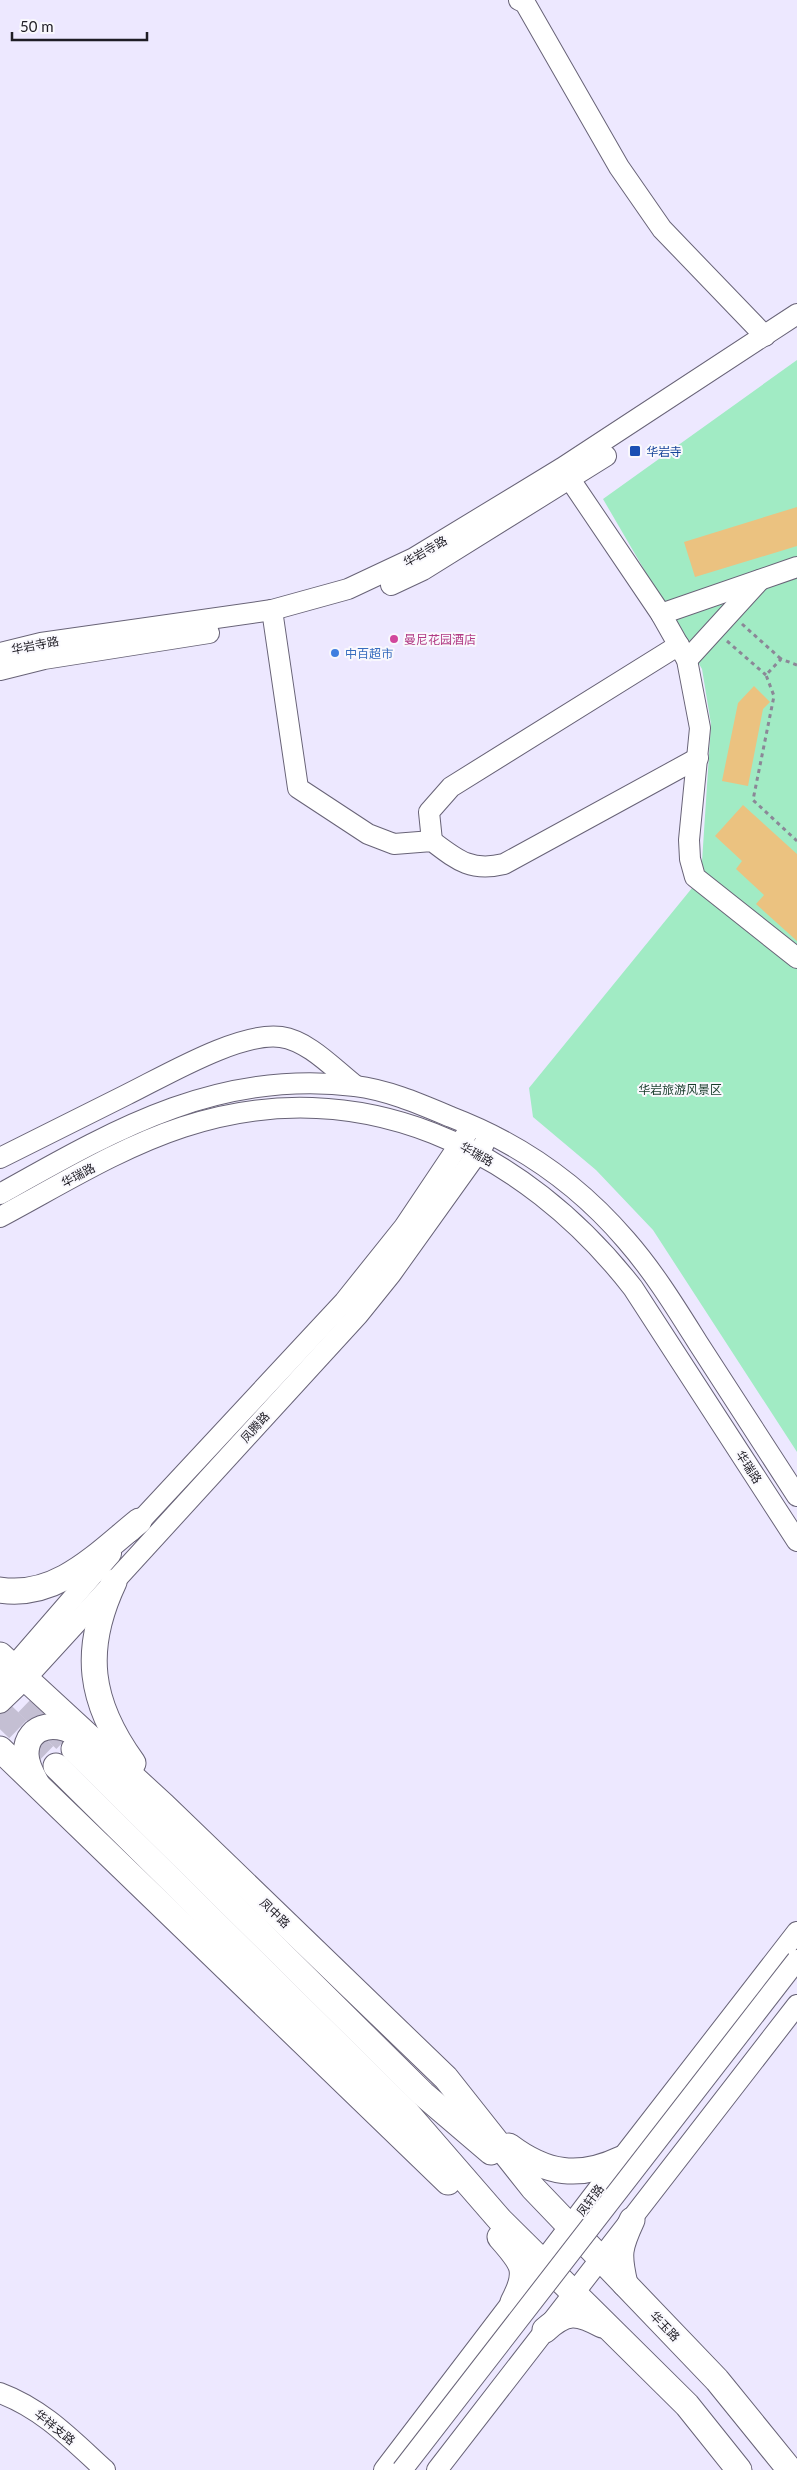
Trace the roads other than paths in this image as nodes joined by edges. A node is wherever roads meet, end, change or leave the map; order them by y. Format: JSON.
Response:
{"nodes":[{"id":1,"x":519,"y":0,"type":"edge"},
{"id":2,"x":797,"y":314,"type":"edge"},
{"id":3,"x":797,"y":330,"type":"edge"},
{"id":4,"x":765,"y":336,"type":"junction"},
{"id":5,"x":566,"y":474,"type":"junction"},
{"id":6,"x":797,"y":568,"type":"edge"},
{"id":7,"x":762,"y":578,"type":"junction"},
{"id":8,"x":661,"y":614,"type":"junction"},
{"id":9,"x":273,"y":616,"type":"junction"},
{"id":10,"x":683,"y":652,"type":"junction"},
{"id":11,"x":0,"y":653,"type":"edge"},
{"id":12,"x":0,"y":670,"type":"edge"},
{"id":13,"x":698,"y":758,"type":"junction"},
{"id":14,"x":432,"y":840,"type":"junction"},
{"id":15,"x":797,"y":958,"type":"edge"},
{"id":16,"x":356,"y":1086,"type":"junction"},
{"id":17,"x":472,"y":1125,"type":"junction"},
{"id":18,"x":490,"y":1134,"type":"junction"},
{"id":19,"x":469,"y":1149,"type":"junction"},
{"id":20,"x":0,"y":1158,"type":"edge"},
{"id":21,"x":0,"y":1194,"type":"edge"},
{"id":22,"x":0,"y":1217,"type":"edge"},
{"id":23,"x":797,"y":1496,"type":"edge"},
{"id":24,"x":139,"y":1521,"type":"junction"},
{"id":25,"x":797,"y":1541,"type":"edge"},
{"id":26,"x":114,"y":1582,"type":"junction"},
{"id":27,"x":0,"y":1590,"type":"edge"},
{"id":28,"x":10,"y":1672,"type":"edge"},
{"id":29,"x":0,"y":1703,"type":"edge"},
{"id":30,"x":0,"y":1749,"type":"edge"},
{"id":31,"x":74,"y":1749,"type":"tunnel mouth"},
{"id":32,"x":56,"y":1766,"type":"tunnel mouth"},
{"id":33,"x":0,"y":1776,"type":"edge"},
{"id":34,"x":135,"y":1779,"type":"junction"},
{"id":35,"x":42,"y":1792,"type":"junction"},
{"id":36,"x":164,"y":1806,"type":"junction"},
{"id":37,"x":797,"y":1932,"type":"edge"},
{"id":38,"x":797,"y":1960,"type":"edge"},
{"id":39,"x":797,"y":1980,"type":"edge"},
{"id":40,"x":797,"y":2005,"type":"edge"},
{"id":41,"x":488,"y":2130,"type":"junction"},
{"id":42,"x":620,"y":2159,"type":"junction"},
{"id":43,"x":450,"y":2184,"type":"junction"},
{"id":44,"x":533,"y":2188,"type":"junction"},
{"id":45,"x":500,"y":2220,"type":"junction"},
{"id":46,"x":632,"y":2220,"type":"junction"},
{"id":47,"x":570,"y":2226,"type":"junction"},
{"id":48,"x":601,"y":2259,"type":"junction"},
{"id":49,"x":542,"y":2262,"type":"junction"},
{"id":50,"x":625,"y":2284,"type":"junction"},
{"id":51,"x":574,"y":2293,"type":"junction"},
{"id":52,"x":513,"y":2302,"type":"junction"},
{"id":53,"x":610,"y":2329,"type":"junction"},
{"id":54,"x":545,"y":2330,"type":"junction"},
{"id":55,"x":0,"y":2393,"type":"edge"},
{"id":56,"x":105,"y":2470,"type":"edge"},
{"id":57,"x":384,"y":2470,"type":"edge"},
{"id":58,"x":402,"y":2470,"type":"edge"},
{"id":59,"x":420,"y":2470,"type":"edge"},
{"id":60,"x":437,"y":2470,"type":"edge"},
{"id":61,"x":739,"y":2470,"type":"edge"},
{"id":62,"x":790,"y":2470,"type":"edge"}],
"edges":[{"from":1,"to":4,"type":"street"},
{"from":2,"to":4,"type":"street","name":"华岩寺路"},
{"from":3,"to":5,"type":"street","name":"华岩寺路"},
{"from":4,"to":5,"type":"street","name":"华岩寺路"},
{"from":5,"to":8,"type":"street"},
{"from":5,"to":9,"type":"street","name":"华岩寺路"},
{"from":6,"to":7,"type":"street"},
{"from":7,"to":8,"type":"street"},
{"from":7,"to":10,"type":"street"},
{"from":8,"to":10,"type":"street"},
{"from":9,"to":11,"type":"street","name":"华岩寺路"},
{"from":9,"to":12,"type":"street","name":"华岩寺路"},
{"from":9,"to":14,"type":"street"},
{"from":10,"to":13,"type":"street"},
{"from":10,"to":14,"type":"street"},
{"from":13,"to":14,"type":"street"},
{"from":13,"to":15,"type":"street"},
{"from":16,"to":17,"type":"street","name":"华瑞路"},
{"from":16,"to":20,"type":"street"},
{"from":16,"to":21,"type":"street","name":"华瑞路"},
{"from":17,"to":18,"type":"street","name":"华瑞路"},
{"from":17,"to":19,"type":"street","name":"凤腾路"},
{"from":18,"to":19,"type":"street","name":"凤腾路"},
{"from":18,"to":23,"type":"street","name":"华瑞路"},
{"from":19,"to":22,"type":"street","name":"华瑞路"},
{"from":19,"to":24,"type":"street","name":"凤腾路"},
{"from":19,"to":25,"type":"street","name":"华瑞路"},
{"from":19,"to":26,"type":"street","name":"凤腾路"},
{"from":24,"to":27,"type":"main road"},
{"from":24,"to":28,"type":"street","name":"凤腾路"},
{"from":26,"to":28,"type":"street","name":"凤腾路"},
{"from":26,"to":36,"type":"main road"},
{"from":28,"to":29,"type":"street","name":"凤腾路"},
{"from":28,"to":34,"type":"main road","name":"凤中路"},
{"from":30,"to":35,"type":"main road"},
{"from":31,"to":44,"type":"main road"},
{"from":32,"to":45,"type":"main road"},
{"from":33,"to":35,"type":"main road"},
{"from":34,"to":35,"type":"main road"},
{"from":34,"to":36,"type":"main road","name":"凤中路"},
{"from":35,"to":43,"type":"main road"},
{"from":36,"to":41,"type":"main road","name":"凤中路"},
{"from":37,"to":42,"type":"street","name":"凤轩路"},
{"from":38,"to":58,"type":"street","name":"凤轩路","bridge":true},
{"from":39,"to":59,"type":"street"},
{"from":40,"to":46,"type":"street"},
{"from":41,"to":42,"type":"main road"},
{"from":41,"to":44,"type":"main road","name":"凤中路"},
{"from":42,"to":47,"type":"street","name":"凤轩路"},
{"from":43,"to":45,"type":"main road"},
{"from":43,"to":52,"type":"main road"},
{"from":44,"to":47,"type":"main road","name":"华玉路"},
{"from":45,"to":49,"type":"main road"},
{"from":46,"to":48,"type":"street"},
{"from":46,"to":50,"type":"main road"},
{"from":47,"to":48,"type":"main road","name":"华玉路"},
{"from":47,"to":49,"type":"street","name":"凤轩路"},
{"from":48,"to":50,"type":"main road","name":"华玉路"},
{"from":48,"to":51,"type":"street"},
{"from":49,"to":51,"type":"main road"},
{"from":49,"to":52,"type":"street","name":"凤轩路"},
{"from":50,"to":62,"type":"main road","name":"华玉路"},
{"from":51,"to":53,"type":"main road"},
{"from":51,"to":54,"type":"street"},
{"from":52,"to":57,"type":"street","name":"凤轩路"},
{"from":53,"to":54,"type":"main road"},
{"from":53,"to":61,"type":"main road"},
{"from":54,"to":60,"type":"street"},
{"from":55,"to":56,"type":"street","name":"华祥支路"}]}
